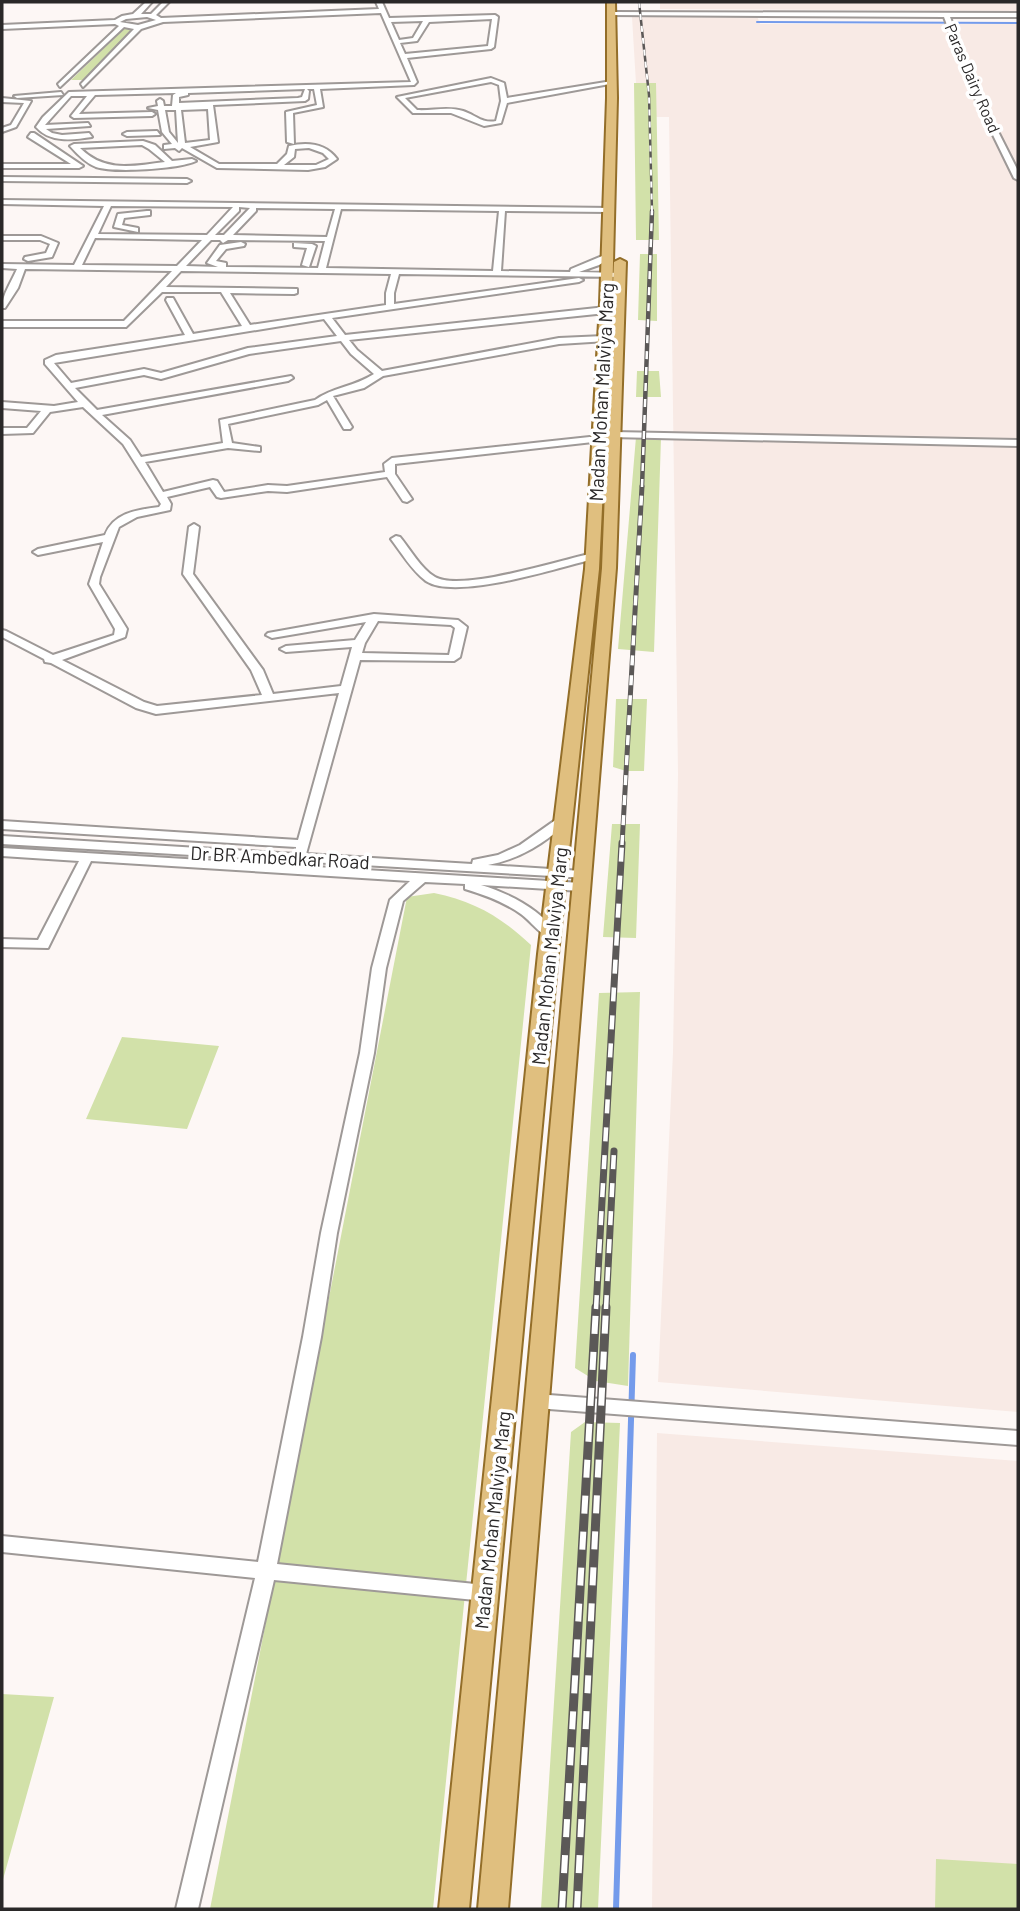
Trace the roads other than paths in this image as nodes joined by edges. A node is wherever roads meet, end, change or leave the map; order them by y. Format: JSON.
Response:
{"nodes":[{"id":1,"x":149,"y":2,"type":"edge"},
{"id":2,"x":166,"y":2,"type":"edge"},
{"id":3,"x":370,"y":2,"type":"edge"},
{"id":4,"x":379,"y":2,"type":"edge"},
{"id":5,"x":616,"y":8,"type":"edge"},
{"id":6,"x":379,"y":11,"type":"junction"},
{"id":7,"x":136,"y":15,"type":"junction"},
{"id":8,"x":1018,"y":15,"type":"edge"},
{"id":9,"x":152,"y":16,"type":"junction"},
{"id":10,"x":428,"y":19,"type":"dead end"},
{"id":11,"x":160,"y":20,"type":"junction"},
{"id":12,"x":387,"y":20,"type":"junction"},
{"id":13,"x":948,"y":20,"type":"junction"},
{"id":14,"x":119,"y":24,"type":"junction"},
{"id":15,"x":2,"y":27,"type":"edge"},
{"id":16,"x":139,"y":27,"type":"junction"},
{"id":17,"x":395,"y":40,"type":"junction"},
{"id":18,"x":400,"y":58,"type":"junction"},
{"id":19,"x":612,"y":83,"type":"junction"},
{"id":20,"x":60,"y":85,"type":"junction"},
{"id":21,"x":85,"y":86,"type":"junction"},
{"id":22,"x":317,"y":87,"type":"junction"},
{"id":23,"x":52,"y":90,"type":"junction"},
{"id":24,"x":159,"y":90,"type":"junction"},
{"id":25,"x":149,"y":91,"type":"junction"},
{"id":26,"x":306,"y":91,"type":"junction"},
{"id":27,"x":93,"y":93,"type":"junction"},
{"id":28,"x":68,"y":94,"type":"junction"},
{"id":29,"x":2,"y":97,"type":"edge"},
{"id":30,"x":504,"y":101,"type":"junction"},
{"id":31,"x":161,"y":108,"type":"junction"},
{"id":32,"x":151,"y":111,"type":"junction"},
{"id":33,"x":179,"y":111,"type":"dead end"},
{"id":34,"x":105,"y":116,"type":"junction"},
{"id":35,"x":40,"y":127,"type":"junction"},
{"id":36,"x":2,"y":130,"type":"edge"},
{"id":37,"x":157,"y":133,"type":"junction"},
{"id":38,"x":117,"y":134,"type":"dead end"},
{"id":39,"x":31,"y":135,"type":"dead end"},
{"id":40,"x":93,"y":135,"type":"dead end"},
{"id":41,"x":291,"y":142,"type":"dead end"},
{"id":42,"x":175,"y":146,"type":"junction"},
{"id":43,"x":170,"y":163,"type":"junction"},
{"id":44,"x":2,"y":164,"type":"edge"},
{"id":45,"x":194,"y":166,"type":"junction"},
{"id":46,"x":279,"y":166,"type":"junction"},
{"id":47,"x":1018,"y":178,"type":"edge"},
{"id":48,"x":2,"y":179,"type":"edge"},
{"id":49,"x":187,"y":181,"type":"junction"},
{"id":50,"x":177,"y":200,"type":"junction"},
{"id":51,"x":2,"y":204,"type":"edge"},
{"id":52,"x":108,"y":205,"type":"junction"},
{"id":53,"x":155,"y":207,"type":"junction"},
{"id":54,"x":192,"y":208,"type":"junction"},
{"id":55,"x":294,"y":208,"type":"junction"},
{"id":56,"x":236,"y":209,"type":"junction"},
{"id":57,"x":253,"y":209,"type":"junction"},
{"id":58,"x":338,"y":210,"type":"junction"},
{"id":59,"x":469,"y":210,"type":"junction"},
{"id":60,"x":502,"y":212,"type":"junction"},
{"id":61,"x":609,"y":212,"type":"junction"},
{"id":62,"x":93,"y":236,"type":"junction"},
{"id":63,"x":2,"y":238,"type":"edge"},
{"id":64,"x":209,"y":238,"type":"junction"},
{"id":65,"x":226,"y":238,"type":"junction"},
{"id":66,"x":330,"y":239,"type":"junction"},
{"id":67,"x":271,"y":241,"type":"junction"},
{"id":68,"x":2,"y":258,"type":"edge"},
{"id":69,"x":306,"y":265,"type":"junction"},
{"id":70,"x":2,"y":266,"type":"edge"},
{"id":71,"x":22,"y":267,"type":"junction"},
{"id":72,"x":77,"y":267,"type":"junction"},
{"id":73,"x":322,"y":268,"type":"junction"},
{"id":74,"x":180,"y":269,"type":"junction"},
{"id":75,"x":197,"y":269,"type":"junction"},
{"id":76,"x":272,"y":270,"type":"junction"},
{"id":77,"x":396,"y":272,"type":"junction"},
{"id":78,"x":456,"y":273,"type":"junction"},
{"id":79,"x":497,"y":273,"type":"junction"},
{"id":80,"x":559,"y":274,"type":"junction"},
{"id":81,"x":579,"y":280,"type":"junction"},
{"id":82,"x":609,"y":282,"type":"junction"},
{"id":83,"x":161,"y":289,"type":"junction"},
{"id":84,"x":224,"y":290,"type":"junction"},
{"id":85,"x":264,"y":290,"type":"junction"},
{"id":86,"x":294,"y":291,"type":"dead end"},
{"id":87,"x":5,"y":297,"type":"edge"},
{"id":88,"x":453,"y":299,"type":"junction"},
{"id":89,"x":170,"y":300,"type":"dead end"},
{"id":90,"x":2,"y":306,"type":"edge"},
{"id":91,"x":390,"y":308,"type":"junction"},
{"id":92,"x":327,"y":317,"type":"junction"},
{"id":93,"x":2,"y":324,"type":"edge"},
{"id":94,"x":247,"y":328,"type":"junction"},
{"id":95,"x":549,"y":329,"type":"junction"},
{"id":96,"x":190,"y":337,"type":"junction"},
{"id":97,"x":341,"y":337,"type":"junction"},
{"id":98,"x":604,"y":339,"type":"junction"},
{"id":99,"x":380,"y":374,"type":"junction"},
{"id":100,"x":288,"y":378,"type":"dead end"},
{"id":101,"x":69,"y":386,"type":"junction"},
{"id":102,"x":328,"y":395,"type":"junction"},
{"id":103,"x":85,"y":404,"type":"junction"},
{"id":104,"x":2,"y":405,"type":"edge"},
{"id":105,"x":48,"y":408,"type":"junction"},
{"id":106,"x":96,"y":413,"type":"junction"},
{"id":107,"x":347,"y":427,"type":"dead end"},
{"id":108,"x":2,"y":430,"type":"edge"},
{"id":109,"x":607,"y":437,"type":"junction"},
{"id":110,"x":1018,"y":443,"type":"edge"},
{"id":111,"x":228,"y":446,"type":"junction"},
{"id":112,"x":257,"y":449,"type":"dead end"},
{"id":113,"x":140,"y":460,"type":"junction"},
{"id":114,"x":390,"y":474,"type":"junction"},
{"id":115,"x":162,"y":495,"type":"junction"},
{"id":116,"x":407,"y":499,"type":"dead end"},
{"id":117,"x":194,"y":527,"type":"dead end"},
{"id":118,"x":110,"y":537,"type":"junction"},
{"id":119,"x":396,"y":539,"type":"dead end"},
{"id":120,"x":38,"y":552,"type":"dead end"},
{"id":121,"x":593,"y":556,"type":"junction"},
{"id":122,"x":374,"y":617,"type":"junction"},
{"id":123,"x":2,"y":633,"type":"edge"},
{"id":124,"x":272,"y":635,"type":"dead end"},
{"id":125,"x":286,"y":649,"type":"dead end"},
{"id":126,"x":357,"y":650,"type":"junction"},
{"id":127,"x":49,"y":660,"type":"junction"},
{"id":128,"x":346,"y":689,"type":"junction"},
{"id":129,"x":269,"y":698,"type":"junction"},
{"id":130,"x":564,"y":818,"type":"junction"},
{"id":131,"x":7,"y":825,"type":"edge"},
{"id":132,"x":303,"y":844,"type":"junction"},
{"id":133,"x":3,"y":845,"type":"edge"},
{"id":134,"x":87,"y":857,"type":"junction"},
{"id":135,"x":298,"y":864,"type":"junction"},
{"id":136,"x":436,"y":874,"type":"junction"},
{"id":137,"x":377,"y":876,"type":"junction"},
{"id":138,"x":557,"y":879,"type":"junction"},
{"id":139,"x":581,"y":881,"type":"junction"},
{"id":140,"x":397,"y":900,"type":"junction"},
{"id":141,"x":551,"y":934,"type":"junction"},
{"id":142,"x":2,"y":943,"type":"edge"},
{"id":143,"x":536,"y":1401,"type":"junction"},
{"id":144,"x":1018,"y":1438,"type":"edge"},
{"id":145,"x":2,"y":1544,"type":"edge"},
{"id":146,"x":267,"y":1571,"type":"junction"},
{"id":147,"x":485,"y":1593,"type":"junction"},
{"id":148,"x":187,"y":1909,"type":"edge"},
{"id":149,"x":454,"y":1909,"type":"edge"},
{"id":150,"x":493,"y":1909,"type":"edge"}],
"edges":[{"from":1,"to":7,"type":"street"},
{"from":2,"to":9,"type":"street"},
{"from":3,"to":6,"type":"street"},
{"from":4,"to":6,"type":"street"},
{"from":5,"to":13,"type":"street"},
{"from":5,"to":19,"type":"main road","name":"Madan Mohan Malviya Marg"},
{"from":5,"to":82,"type":"main road","name":"Madan Mohan Malviya Marg"},
{"from":6,"to":11,"type":"street"},
{"from":6,"to":12,"type":"street"},
{"from":6,"to":18,"type":"street"},
{"from":7,"to":9,"type":"street"},
{"from":7,"to":14,"type":"street"},
{"from":8,"to":13,"type":"street"},
{"from":9,"to":11,"type":"street"},
{"from":10,"to":12,"type":"street"},
{"from":11,"to":16,"type":"street"},
{"from":12,"to":17,"type":"street"},
{"from":13,"to":47,"type":"street","name":"Paras Dairy Road"},
{"from":14,"to":15,"type":"street"},
{"from":14,"to":16,"type":"street"},
{"from":14,"to":20,"type":"street"},
{"from":16,"to":21,"type":"street"},
{"from":17,"to":18,"type":"street"},
{"from":17,"to":18,"type":"street"},
{"from":18,"to":22,"type":"street"},
{"from":19,"to":30,"type":"street"},
{"from":19,"to":61,"type":"main road","name":"Madan Mohan Malviya Marg"},
{"from":20,"to":21,"type":"street"},
{"from":20,"to":23,"type":"street"},
{"from":21,"to":25,"type":"street"},
{"from":21,"to":28,"type":"street"},
{"from":22,"to":24,"type":"street"},
{"from":22,"to":26,"type":"street"},
{"from":22,"to":41,"type":"street"},
{"from":23,"to":28,"type":"street"},
{"from":23,"to":29,"type":"street"},
{"from":24,"to":25,"type":"street"},
{"from":24,"to":31,"type":"street"},
{"from":25,"to":27,"type":"street"},
{"from":25,"to":32,"type":"street"},
{"from":26,"to":26,"type":"street"},
{"from":27,"to":28,"type":"street"},
{"from":27,"to":34,"type":"street"},
{"from":28,"to":29,"type":"street"},
{"from":28,"to":35,"type":"street"},
{"from":29,"to":36,"type":"street"},
{"from":30,"to":30,"type":"street"},
{"from":31,"to":32,"type":"street"},
{"from":31,"to":42,"type":"street"},
{"from":31,"to":42,"type":"street"},
{"from":32,"to":34,"type":"street"},
{"from":32,"to":37,"type":"street"},
{"from":33,"to":42,"type":"street"},
{"from":34,"to":35,"type":"street"},
{"from":35,"to":40,"type":"street"},
{"from":37,"to":38,"type":"street"},
{"from":37,"to":42,"type":"street"},
{"from":39,"to":44,"type":"street"},
{"from":42,"to":45,"type":"street"},
{"from":42,"to":46,"type":"street"},
{"from":43,"to":43,"type":"street"},
{"from":43,"to":45,"type":"street"},
{"from":45,"to":49,"type":"street"},
{"from":46,"to":46,"type":"street"},
{"from":48,"to":49,"type":"street"},
{"from":49,"to":50,"type":"street"},
{"from":50,"to":52,"type":"street"},
{"from":50,"to":53,"type":"street"},
{"from":50,"to":54,"type":"street"},
{"from":50,"to":55,"type":"street"},
{"from":51,"to":52,"type":"street"},
{"from":52,"to":53,"type":"street"},
{"from":52,"to":62,"type":"street"},
{"from":53,"to":54,"type":"street"},
{"from":54,"to":56,"type":"street"},
{"from":55,"to":57,"type":"street"},
{"from":55,"to":58,"type":"street"},
{"from":55,"to":59,"type":"street"},
{"from":56,"to":57,"type":"street"},
{"from":56,"to":64,"type":"street"},
{"from":57,"to":65,"type":"street"},
{"from":58,"to":59,"type":"street"},
{"from":58,"to":66,"type":"street"},
{"from":59,"to":60,"type":"street"},
{"from":59,"to":61,"type":"street"},
{"from":60,"to":61,"type":"street"},
{"from":60,"to":79,"type":"street"},
{"from":61,"to":82,"type":"main road","name":"Madan Mohan Malviya Marg"},
{"from":62,"to":64,"type":"street"},
{"from":62,"to":72,"type":"street"},
{"from":63,"to":68,"type":"street"},
{"from":64,"to":65,"type":"street"},
{"from":64,"to":74,"type":"street"},
{"from":65,"to":67,"type":"street"},
{"from":65,"to":75,"type":"street"},
{"from":66,"to":67,"type":"street"},
{"from":66,"to":73,"type":"street"},
{"from":67,"to":69,"type":"street"},
{"from":67,"to":69,"type":"street"},
{"from":69,"to":73,"type":"street"},
{"from":70,"to":71,"type":"street"},
{"from":71,"to":72,"type":"street"},
{"from":71,"to":87,"type":"street"},
{"from":72,"to":74,"type":"street"},
{"from":73,"to":76,"type":"street"},
{"from":73,"to":77,"type":"street"},
{"from":74,"to":75,"type":"street"},
{"from":74,"to":83,"type":"street"},
{"from":75,"to":76,"type":"street"},
{"from":76,"to":85,"type":"street"},
{"from":77,"to":78,"type":"street"},
{"from":77,"to":91,"type":"street"},
{"from":78,"to":79,"type":"street"},
{"from":78,"to":88,"type":"street"},
{"from":79,"to":80,"type":"street"},
{"from":80,"to":81,"type":"street"},
{"from":80,"to":82,"type":"street"},
{"from":80,"to":82,"type":"street"},
{"from":81,"to":82,"type":"street"},
{"from":81,"to":88,"type":"street"},
{"from":82,"to":95,"type":"street"},
{"from":82,"to":98,"type":"main road","name":"Madan Mohan Malviya Marg"},
{"from":82,"to":109,"type":"main road","name":"Madan Mohan Malviya Marg"},
{"from":83,"to":84,"type":"street"},
{"from":83,"to":93,"type":"street"},
{"from":84,"to":85,"type":"street"},
{"from":84,"to":94,"type":"street"},
{"from":85,"to":86,"type":"street"},
{"from":87,"to":90,"type":"street"},
{"from":88,"to":91,"type":"street"},
{"from":89,"to":96,"type":"street"},
{"from":91,"to":92,"type":"street"},
{"from":92,"to":94,"type":"street"},
{"from":92,"to":97,"type":"street"},
{"from":94,"to":96,"type":"street"},
{"from":95,"to":97,"type":"street"},
{"from":95,"to":98,"type":"street"},
{"from":95,"to":99,"type":"street"},
{"from":96,"to":101,"type":"street"},
{"from":97,"to":99,"type":"street"},
{"from":97,"to":101,"type":"street"},
{"from":98,"to":109,"type":"main road","name":"Madan Mohan Malviya Marg"},
{"from":99,"to":102,"type":"street"},
{"from":100,"to":106,"type":"street"},
{"from":101,"to":103,"type":"street"},
{"from":102,"to":107,"type":"street"},
{"from":102,"to":111,"type":"street"},
{"from":103,"to":105,"type":"street"},
{"from":103,"to":106,"type":"street"},
{"from":104,"to":105,"type":"street"},
{"from":105,"to":108,"type":"street"},
{"from":106,"to":113,"type":"street"},
{"from":109,"to":110,"type":"street"},
{"from":109,"to":114,"type":"street"},
{"from":109,"to":121,"type":"main road","name":"Madan Mohan Malviya Marg"},
{"from":109,"to":139,"type":"main road","name":"Madan Mohan Malviya Marg"},
{"from":111,"to":112,"type":"street"},
{"from":111,"to":113,"type":"street"},
{"from":113,"to":115,"type":"street"},
{"from":114,"to":115,"type":"street"},
{"from":114,"to":116,"type":"street"},
{"from":115,"to":118,"type":"street"},
{"from":117,"to":129,"type":"street"},
{"from":118,"to":120,"type":"street"},
{"from":118,"to":127,"type":"street"},
{"from":119,"to":121,"type":"street"},
{"from":121,"to":130,"type":"main road","name":"Madan Mohan Malviya Marg"},
{"from":122,"to":124,"type":"street"},
{"from":122,"to":126,"type":"street"},
{"from":122,"to":126,"type":"street"},
{"from":123,"to":127,"type":"street"},
{"from":125,"to":126,"type":"street"},
{"from":126,"to":128,"type":"street"},
{"from":127,"to":129,"type":"street"},
{"from":128,"to":129,"type":"street"},
{"from":128,"to":132,"type":"street"},
{"from":130,"to":136,"type":"street"},
{"from":130,"to":138,"type":"main road","name":"Madan Mohan Malviya Marg"},
{"from":131,"to":132,"type":"street"},
{"from":131,"to":133,"type":"street"},
{"from":132,"to":135,"type":"street"},
{"from":133,"to":134,"type":"street","name":"Dr BR Ambedkar Road"},
{"from":133,"to":135,"type":"street","name":"Dr BR Ambedkar Road"},
{"from":134,"to":135,"type":"street","name":"Dr BR Ambedkar Road"},
{"from":134,"to":142,"type":"street"},
{"from":135,"to":136,"type":"street","name":"Dr BR Ambedkar Road"},
{"from":135,"to":137,"type":"street","name":"Dr BR Ambedkar Road"},
{"from":136,"to":137,"type":"street","name":"Dr BR Ambedkar Road"},
{"from":136,"to":138,"type":"street","name":"Dr BR Ambedkar Road"},
{"from":136,"to":140,"type":"street"},
{"from":136,"to":141,"type":"street"},
{"from":137,"to":140,"type":"street"},
{"from":138,"to":139,"type":"street","name":"Dr BR Ambedkar Road"},
{"from":138,"to":141,"type":"main road","name":"Madan Mohan Malviya Marg"},
{"from":139,"to":143,"type":"main road","name":"Madan Mohan Malviya Marg"},
{"from":140,"to":146,"type":"street"},
{"from":141,"to":147,"type":"main road","name":"Madan Mohan Malviya Marg"},
{"from":143,"to":144,"type":"street"},
{"from":143,"to":150,"type":"main road","name":"Madan Mohan Malviya Marg"},
{"from":145,"to":146,"type":"street"},
{"from":146,"to":147,"type":"street"},
{"from":146,"to":148,"type":"street"},
{"from":147,"to":149,"type":"main road","name":"Madan Mohan Malviya Marg"}]}
